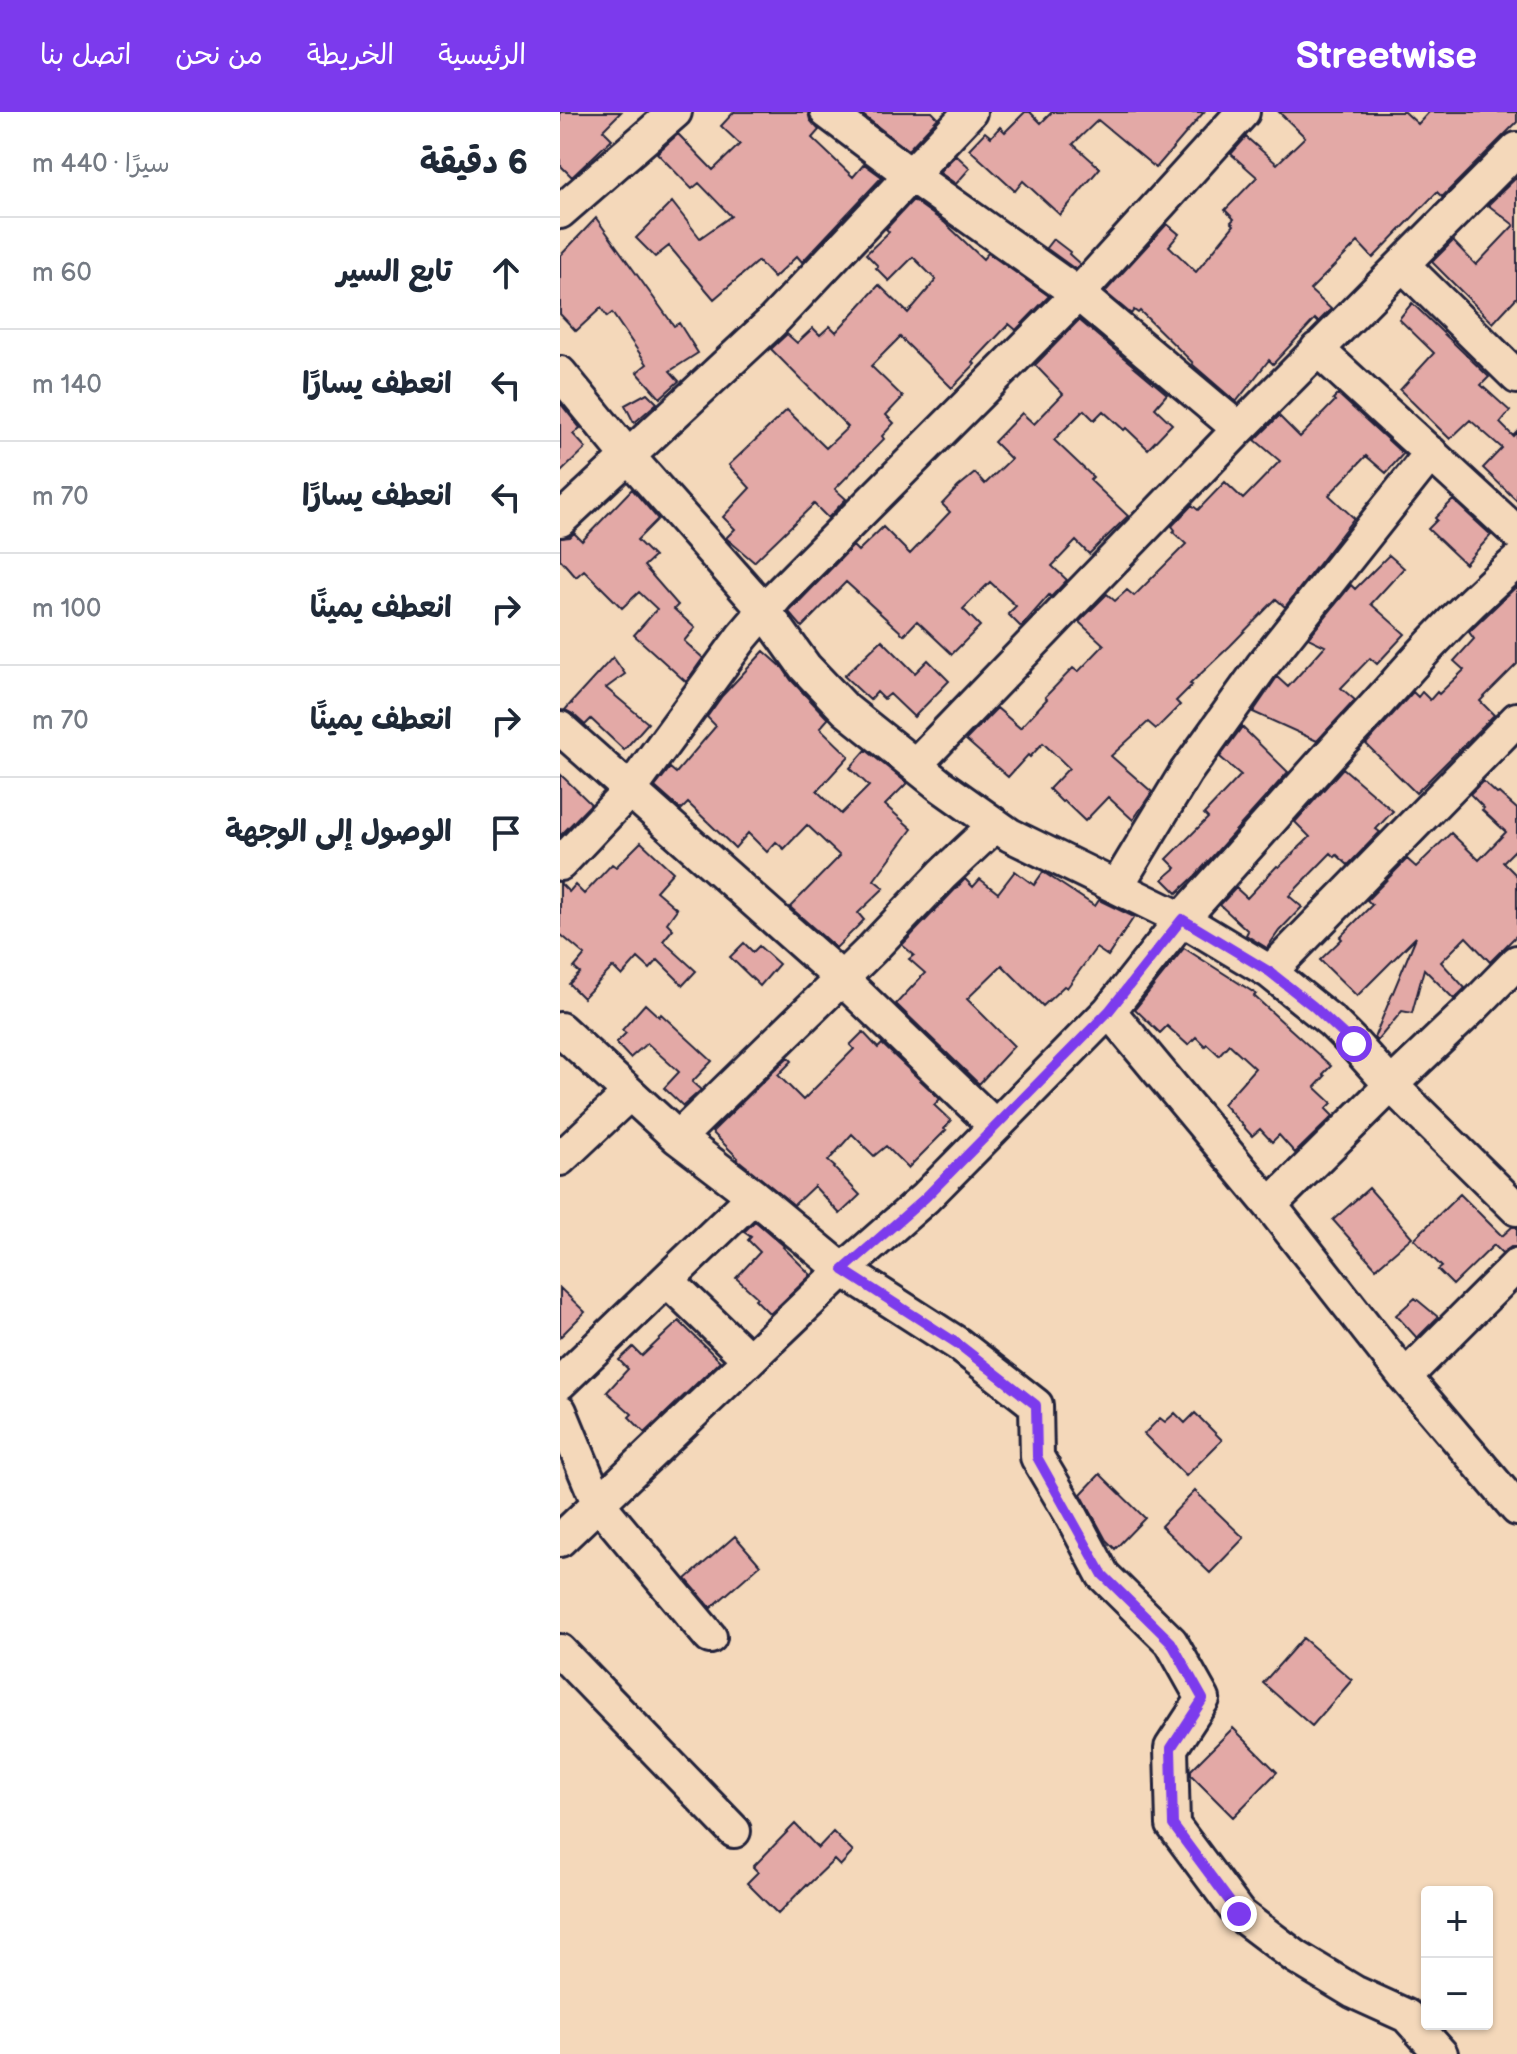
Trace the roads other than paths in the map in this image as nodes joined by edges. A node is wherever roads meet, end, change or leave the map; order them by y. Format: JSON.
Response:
{"nodes":[{"id":1,"x":675,"y":112,"type":"edge"},
{"id":2,"x":827,"y":112,"type":"edge"},
{"id":3,"x":970,"y":112,"type":"edge"},
{"id":4,"x":1239,"y":114,"type":"edge"},
{"id":5,"x":1517,"y":149,"type":"edge"},
{"id":6,"x":912,"y":176,"type":"junction"},
{"id":7,"x":560,"y":212,"type":"edge"},
{"id":8,"x":1403,"y":265,"type":"junction"},
{"id":9,"x":1078,"y":294,"type":"junction"},
{"id":10,"x":1317,"y":349,"type":"junction"},
{"id":11,"x":1517,"y":377,"type":"edge"},
{"id":12,"x":565,"y":390,"type":"edge"},
{"id":13,"x":1239,"y":429,"type":"junction"},
{"id":14,"x":1431,"y":453,"type":"junction"},
{"id":15,"x":628,"y":456,"type":"junction"},
{"id":16,"x":560,"y":520,"type":"edge"},
{"id":17,"x":1517,"y":533,"type":"edge"},
{"id":18,"x":1517,"y":561,"type":"edge"},
{"id":19,"x":765,"y":611,"type":"junction"},
{"id":20,"x":1517,"y":719,"type":"edge"},
{"id":21,"x":560,"y":728,"type":"edge"},
{"id":22,"x":916,"y":764,"type":"junction"},
{"id":23,"x":630,"y":790,"type":"junction"},
{"id":24,"x":995,"y":825,"type":"junction"},
{"id":25,"x":560,"y":864,"type":"edge"},
{"id":26,"x":1117,"y":886,"type":"junction"},
{"id":27,"x":1182,"y":919,"type":"junction"},
{"id":28,"x":1517,"y":962,"type":"edge"},
{"id":29,"x":1270,"y":972,"type":"junction"},
{"id":30,"x":841,"y":978,"type":"junction"},
{"id":31,"x":1109,"y":1011,"type":"junction"},
{"id":32,"x":560,"y":1029,"type":"edge"},
{"id":33,"x":1391,"y":1085,"type":"junction"},
{"id":34,"x":629,"y":1094,"type":"junction"},
{"id":35,"x":994,"y":1125,"type":"junction"},
{"id":36,"x":678,"y":1138,"type":"junction"},
{"id":37,"x":560,"y":1159,"type":"edge"},
{"id":38,"x":754,"y":1196,"type":"junction"},
{"id":39,"x":1270,"y":1205,"type":"junction"},
{"id":40,"x":1517,"y":1209,"type":"edge"},
{"id":41,"x":1517,"y":1265,"type":"edge"},
{"id":42,"x":843,"y":1270,"type":"junction"},
{"id":43,"x":668,"y":1281,"type":"junction"},
{"id":44,"x":749,"y":1359,"type":"junction"},
{"id":45,"x":1405,"y":1377,"type":"junction"},
{"id":46,"x":560,"y":1383,"type":"edge"},
{"id":47,"x":560,"y":1411,"type":"edge"},
{"id":48,"x":598,"y":1503,"type":"junction"},
{"id":49,"x":1517,"y":1509,"type":"edge"},
{"id":50,"x":560,"y":1540,"type":"edge"},
{"id":51,"x":710,"y":1637,"type":"dead end"},
{"id":52,"x":560,"y":1651,"type":"edge"},
{"id":53,"x":734,"y":1831,"type":"dead end"},
{"id":54,"x":1441,"y":2054,"type":"edge"}],
"edges":[{"from":1,"to":7,"type":"street"},
{"from":2,"to":6,"type":"street"},
{"from":3,"to":6,"type":"street"},
{"from":4,"to":9,"type":"street"},
{"from":5,"to":8,"type":"street"},
{"from":6,"to":9,"type":"street"},
{"from":6,"to":15,"type":"street"},
{"from":8,"to":10,"type":"street"},
{"from":8,"to":11,"type":"street"},
{"from":9,"to":13,"type":"street"},
{"from":9,"to":19,"type":"street"},
{"from":10,"to":13,"type":"street"},
{"from":10,"to":14,"type":"street"},
{"from":12,"to":15,"type":"street"},
{"from":13,"to":22,"type":"street"},
{"from":14,"to":17,"type":"street"},
{"from":14,"to":26,"type":"street"},
{"from":15,"to":16,"type":"street"},
{"from":15,"to":19,"type":"street"},
{"from":18,"to":27,"type":"street"},
{"from":19,"to":22,"type":"street"},
{"from":19,"to":23,"type":"street"},
{"from":20,"to":29,"type":"street"},
{"from":21,"to":23,"type":"street"},
{"from":22,"to":24,"type":"street"},
{"from":23,"to":25,"type":"street"},
{"from":23,"to":30,"type":"street"},
{"from":24,"to":26,"type":"street"},
{"from":24,"to":30,"type":"street"},
{"from":26,"to":27,"type":"street"},
{"from":27,"to":29,"type":"street"},
{"from":27,"to":31,"type":"street"},
{"from":28,"to":33,"type":"street"},
{"from":29,"to":33,"type":"street"},
{"from":30,"to":35,"type":"street"},
{"from":30,"to":36,"type":"street"},
{"from":31,"to":35,"type":"street"},
{"from":31,"to":39,"type":"street"},
{"from":32,"to":34,"type":"street"},
{"from":33,"to":39,"type":"street"},
{"from":33,"to":40,"type":"street"},
{"from":34,"to":36,"type":"street"},
{"from":34,"to":37,"type":"street"},
{"from":35,"to":42,"type":"street"},
{"from":36,"to":38,"type":"street"},
{"from":38,"to":42,"type":"street"},
{"from":38,"to":43,"type":"street"},
{"from":39,"to":45,"type":"street"},
{"from":41,"to":45,"type":"street"},
{"from":42,"to":44,"type":"street"},
{"from":42,"to":54,"type":"street"},
{"from":43,"to":44,"type":"street"},
{"from":43,"to":46,"type":"street"},
{"from":44,"to":48,"type":"street"},
{"from":45,"to":49,"type":"street"},
{"from":47,"to":48,"type":"street"},
{"from":48,"to":50,"type":"street"},
{"from":48,"to":51,"type":"street"},
{"from":52,"to":53,"type":"street"}]}
